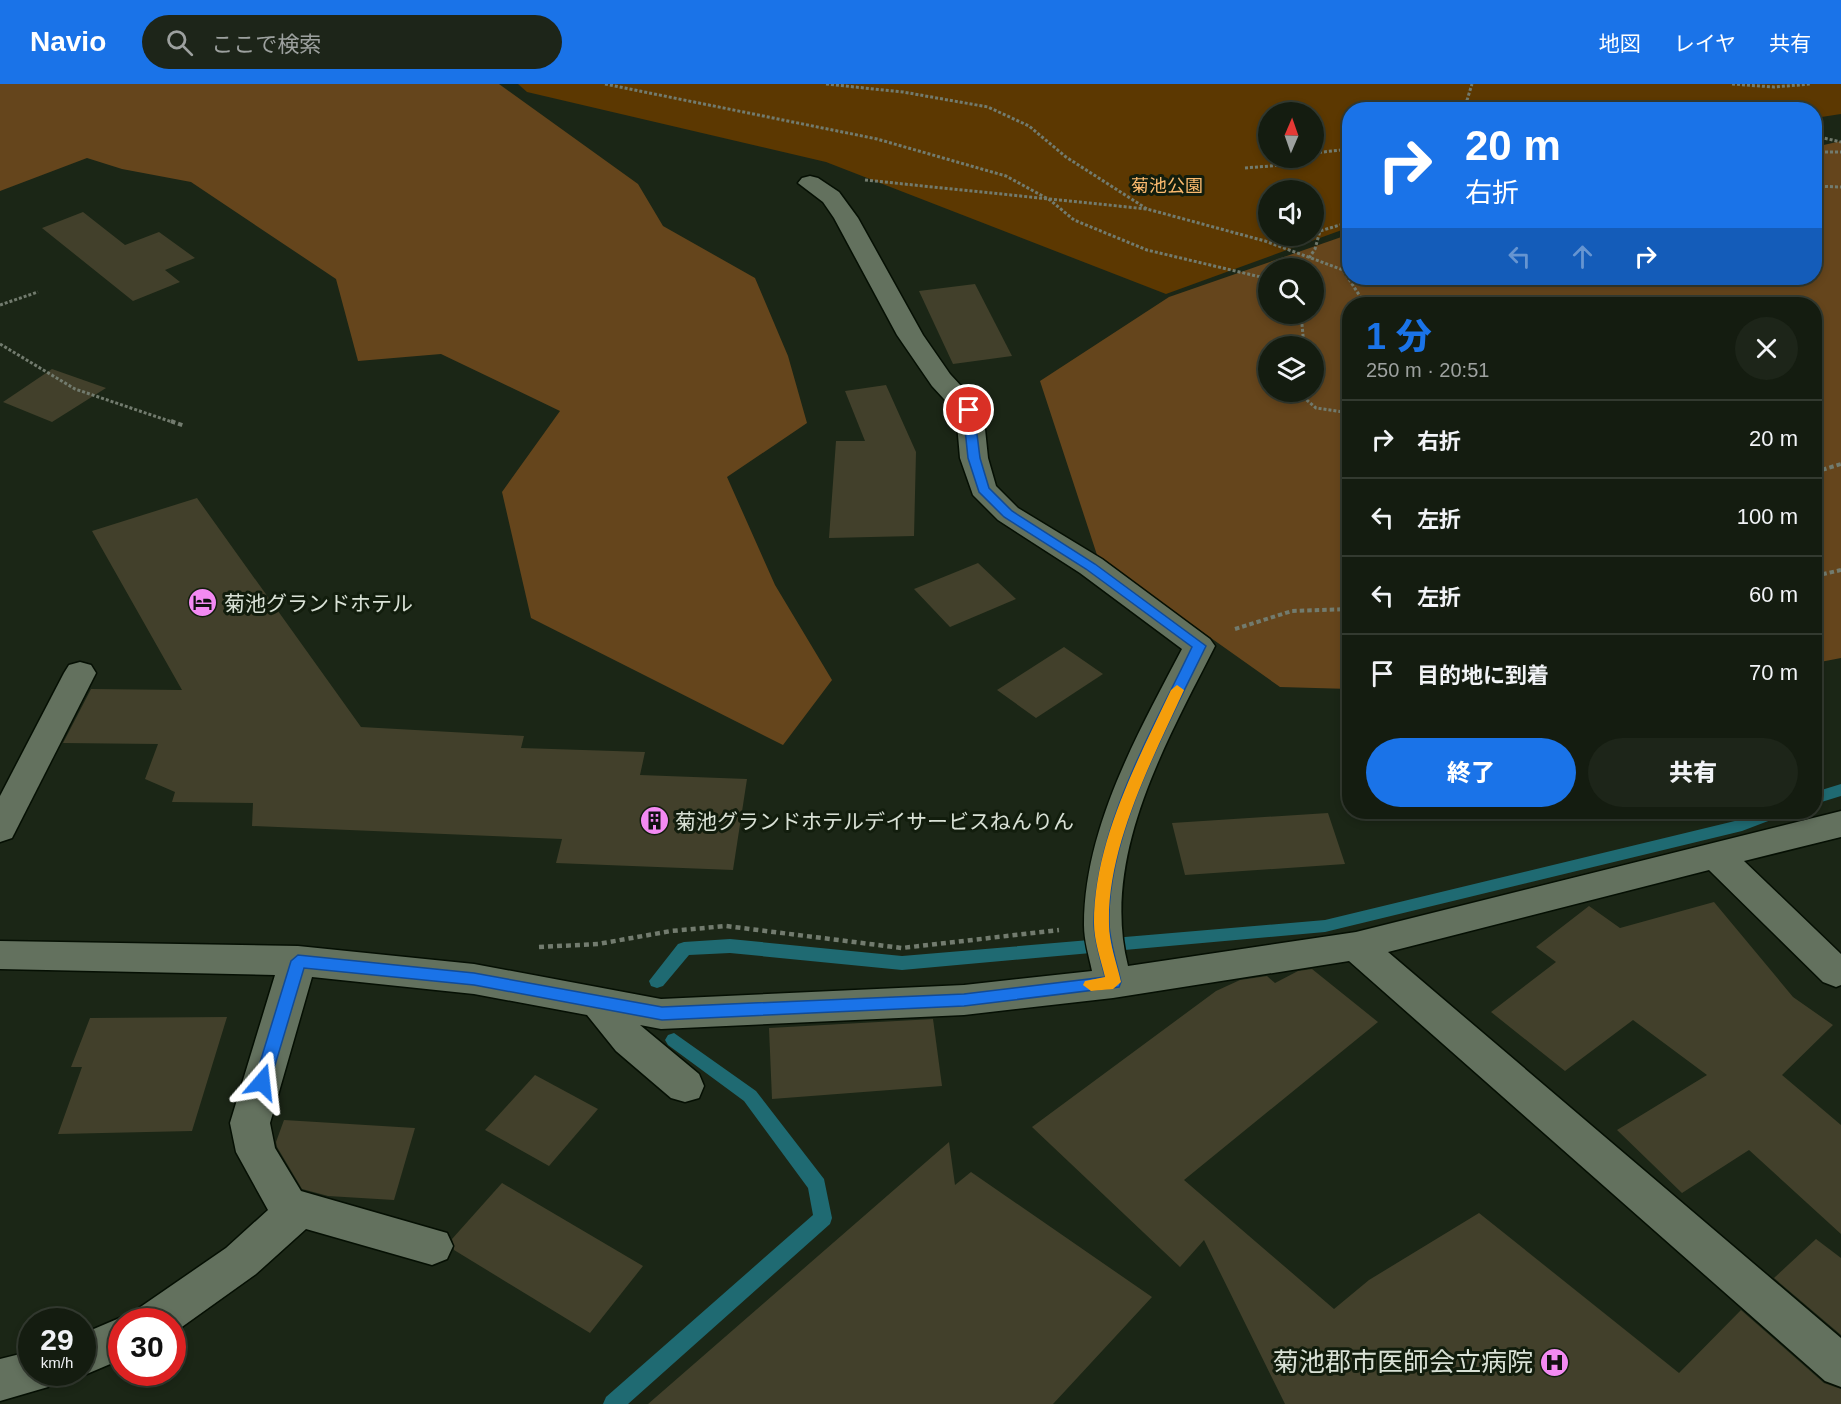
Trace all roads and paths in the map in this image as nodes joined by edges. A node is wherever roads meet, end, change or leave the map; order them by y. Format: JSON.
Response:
{"nodes":[{"id":1,"x":605,"y":84,"type":"edge"},
{"id":2,"x":826,"y":84,"type":"edge"},
{"id":3,"x":1472,"y":84,"type":"edge"},
{"id":4,"x":1732,"y":84,"type":"edge"},
{"id":5,"x":1811,"y":84,"type":"edge"},
{"id":6,"x":1466,"y":102,"type":"edge"},
{"id":7,"x":1822,"y":138,"type":"edge"},
{"id":8,"x":1841,"y":142,"type":"edge"},
{"id":9,"x":1342,"y":150,"type":"edge"},
{"id":10,"x":1324,"y":152,"type":"edge"},
{"id":11,"x":1822,"y":152,"type":"edge"},
{"id":12,"x":1841,"y":152,"type":"edge"},
{"id":13,"x":1258,"y":167,"type":"edge"},
{"id":14,"x":1245,"y":168,"type":"dead end"},
{"id":15,"x":810,"y":183,"type":"joint"},
{"id":16,"x":1822,"y":186,"type":"edge"},
{"id":17,"x":1841,"y":186,"type":"edge"},
{"id":18,"x":1050,"y":200,"type":"junction"},
{"id":19,"x":1147,"y":209,"type":"junction"},
{"id":20,"x":1342,"y":224,"type":"edge"},
{"id":21,"x":1309,"y":258,"type":"joint"},
{"id":22,"x":1324,"y":263,"type":"edge"},
{"id":23,"x":1342,"y":270,"type":"edge"},
{"id":24,"x":1258,"y":276,"type":"edge"},
{"id":25,"x":38,"y":292,"type":"dead end"},
{"id":26,"x":0,"y":305,"type":"edge"},
{"id":27,"x":0,"y":344,"type":"edge"},
{"id":28,"x":1309,"y":402,"type":"edge"},
{"id":29,"x":1342,"y":412,"type":"edge"},
{"id":30,"x":185,"y":426,"type":"dead end"},
{"id":31,"x":1841,"y":464,"type":"edge"},
{"id":32,"x":1822,"y":470,"type":"edge"},
{"id":33,"x":1841,"y":570,"type":"edge"},
{"id":34,"x":1822,"y":574,"type":"edge"},
{"id":35,"x":1342,"y":609,"type":"edge"},
{"id":36,"x":1199,"y":646,"type":"junction"},
{"id":37,"x":80,"y":673,"type":"dead end"},
{"id":38,"x":1841,"y":824,"type":"edge"},
{"id":39,"x":0,"y":829,"type":"edge"},
{"id":40,"x":1716,"y":856,"type":"junction"},
{"id":41,"x":1101,"y":925,"type":"junction"},
{"id":42,"x":1356,"y":946,"type":"junction"},
{"id":43,"x":0,"y":955,"type":"edge"},
{"id":44,"x":298,"y":961,"type":"junction"},
{"id":45,"x":1836,"y":972,"type":"dead end"},
{"id":46,"x":474,"y":979,"type":"junction"},
{"id":47,"x":1113,"y":982,"type":"junction"},
{"id":48,"x":598,"y":1002,"type":"junction"},
{"id":49,"x":685,"y":1086,"type":"dead end"},
{"id":50,"x":299,"y":1209,"type":"junction"},
{"id":51,"x":432,"y":1246,"type":"dead end"},
{"id":52,"x":174,"y":1308,"type":"edge"},
{"id":53,"x":1841,"y":1366,"type":"edge"},
{"id":54,"x":18,"y":1376,"type":"edge"},
{"id":55,"x":0,"y":1380,"type":"edge"}],
"edges":[{"from":1,"to":18,"type":"path"},
{"from":2,"to":19,"type":"path"},
{"from":3,"to":6,"type":"path"},
{"from":4,"to":5,"type":"path"},
{"from":7,"to":8,"type":"path"},
{"from":9,"to":10,"type":"path"},
{"from":11,"to":12,"type":"path"},
{"from":13,"to":14,"type":"path"},
{"from":15,"to":18,"type":"path"},
{"from":15,"to":36,"type":"street"},
{"from":16,"to":17,"type":"path"},
{"from":18,"to":19,"type":"path"},
{"from":18,"to":24,"type":"path"},
{"from":19,"to":21,"type":"path"},
{"from":20,"to":21,"type":"path"},
{"from":22,"to":23,"type":"path"},
{"from":25,"to":26,"type":"path"},
{"from":27,"to":30,"type":"path"},
{"from":28,"to":29,"type":"path"},
{"from":31,"to":32,"type":"path"},
{"from":33,"to":34,"type":"path"},
{"from":35,"to":36,"type":"path"},
{"from":36,"to":41,"type":"street"},
{"from":37,"to":39,"type":"street"},
{"from":38,"to":40,"type":"street"},
{"from":40,"to":42,"type":"street"},
{"from":40,"to":45,"type":"street"},
{"from":41,"to":46,"type":"path"},
{"from":41,"to":47,"type":"street"},
{"from":42,"to":47,"type":"street"},
{"from":42,"to":53,"type":"street"},
{"from":43,"to":44,"type":"street"},
{"from":44,"to":46,"type":"street"},
{"from":44,"to":50,"type":"street"},
{"from":46,"to":48,"type":"street"},
{"from":47,"to":48,"type":"street"},
{"from":48,"to":49,"type":"street"},
{"from":50,"to":51,"type":"street"},
{"from":50,"to":52,"type":"street"},
{"from":54,"to":55,"type":"street"}]}
